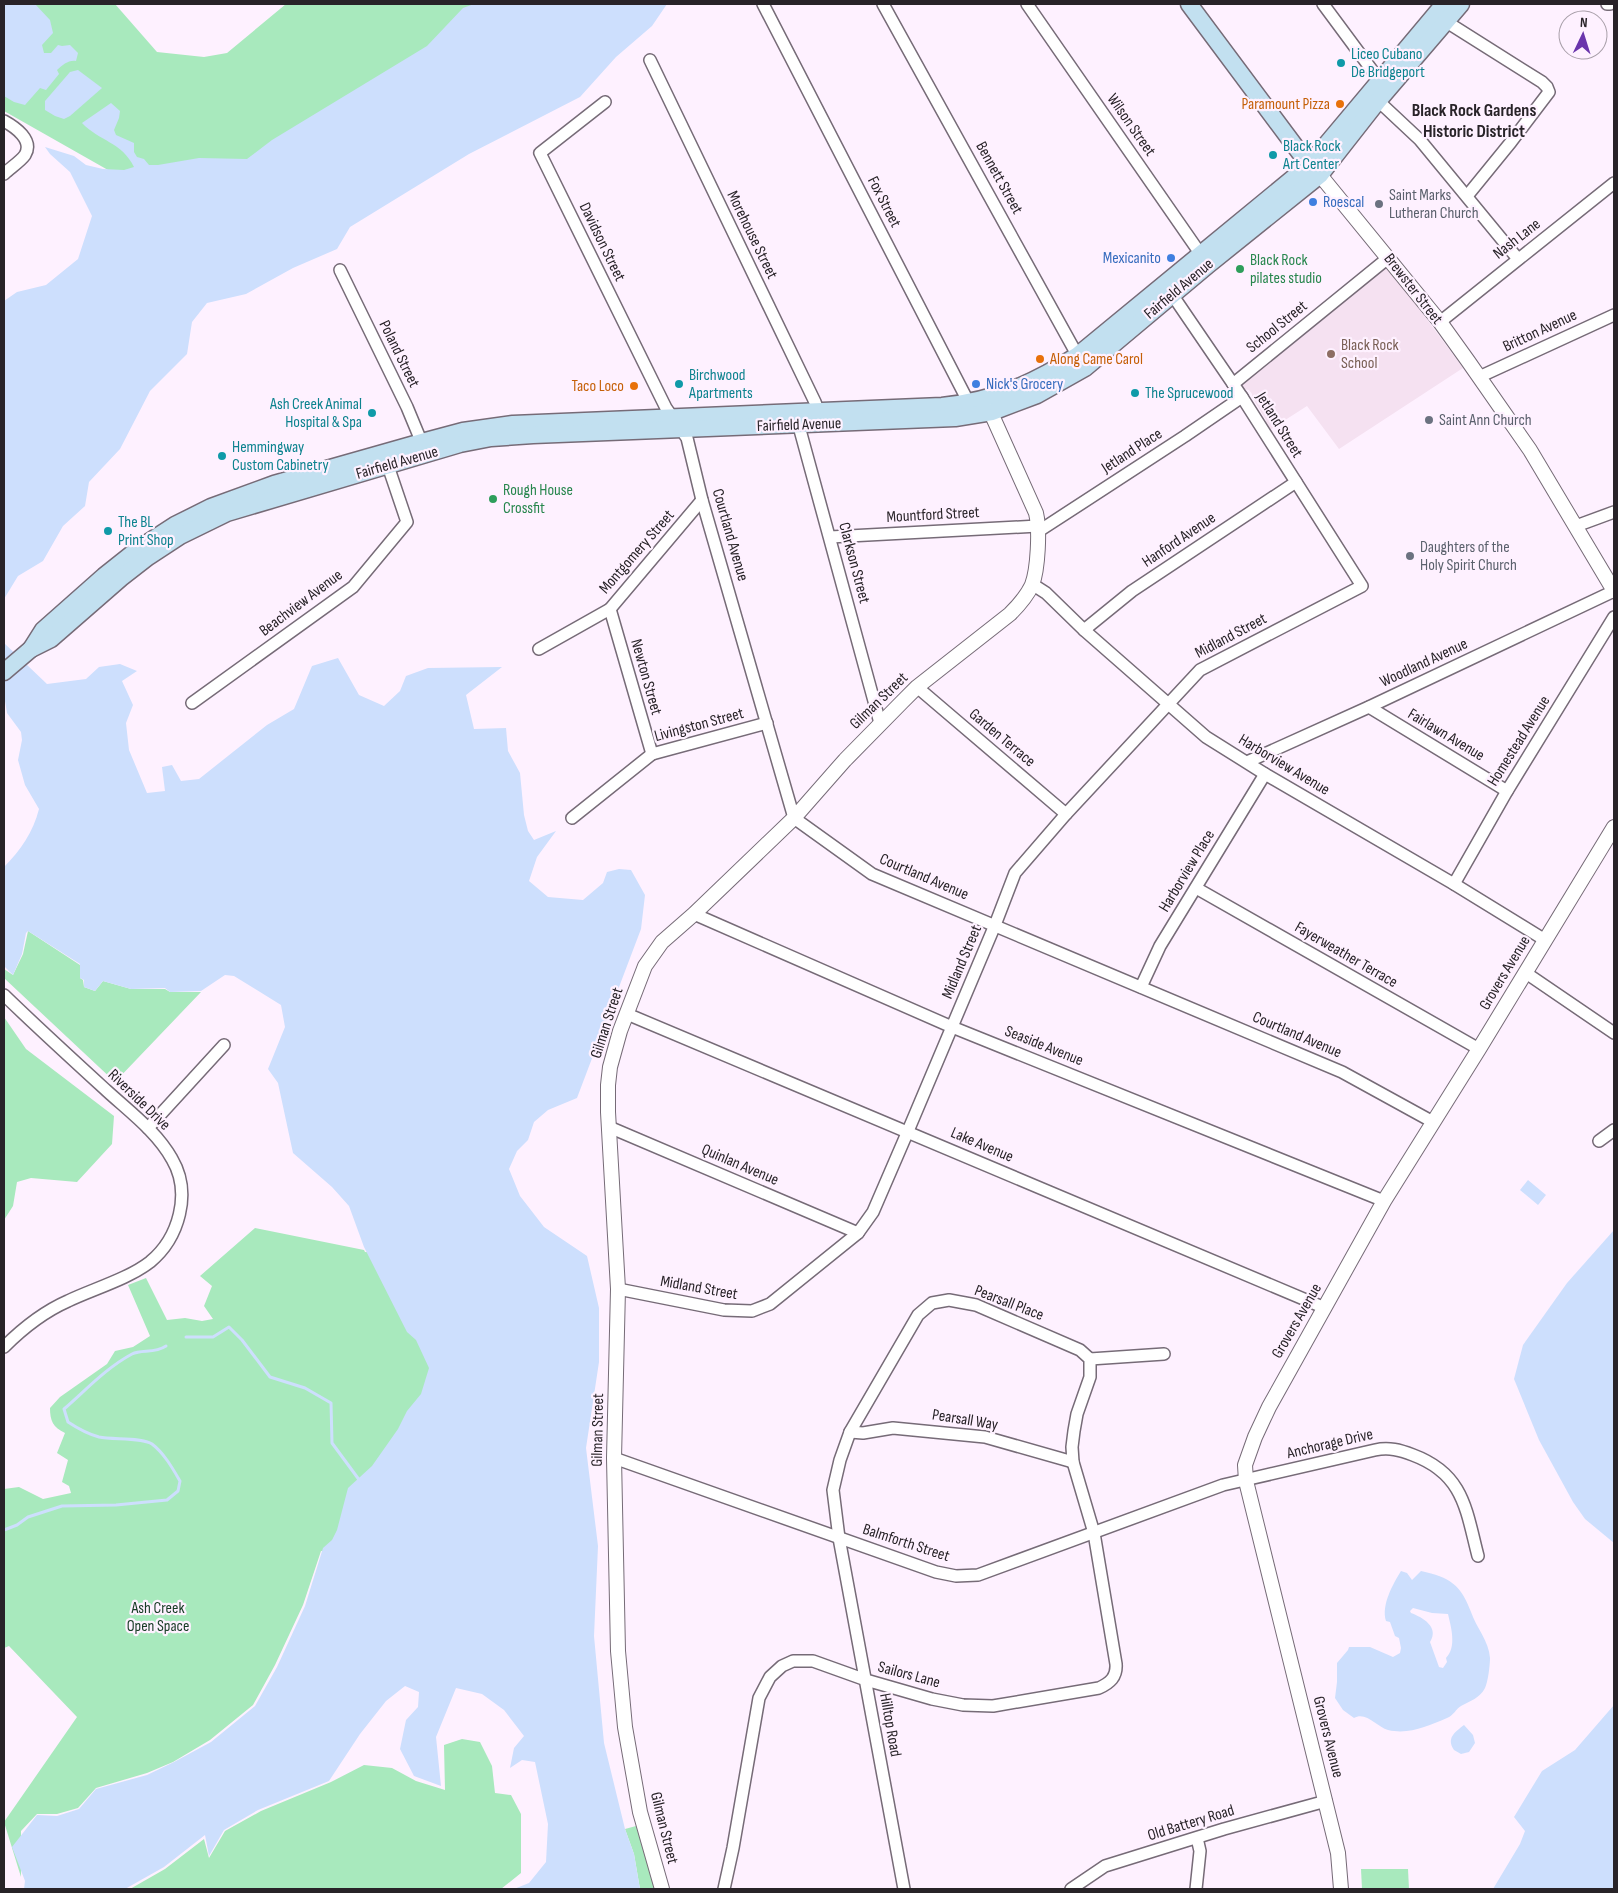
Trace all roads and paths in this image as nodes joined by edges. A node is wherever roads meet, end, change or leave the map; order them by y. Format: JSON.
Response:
{"nodes":[{"id":1,"x":763,"y":4,"type":"edge"},
{"id":2,"x":883,"y":4,"type":"edge"},
{"id":3,"x":1027,"y":4,"type":"edge"},
{"id":4,"x":1189,"y":4,"type":"edge"},
{"id":5,"x":1323,"y":4,"type":"edge"},
{"id":6,"x":1451,"y":9,"type":"edge"},
{"id":7,"x":650,"y":60,"type":"dead end"},
{"id":8,"x":1379,"y":91,"type":"junction"},
{"id":9,"x":605,"y":102,"type":"dead end"},
{"id":10,"x":6,"y":122,"type":"edge"},
{"id":11,"x":1315,"y":170,"type":"junction"},
{"id":12,"x":4,"y":174,"type":"edge"},
{"id":13,"x":1614,"y":183,"type":"edge"},
{"id":14,"x":1467,"y":196,"type":"junction"},
{"id":15,"x":1388,"y":258,"type":"junction"},
{"id":16,"x":1518,"y":259,"type":"junction"},
{"id":17,"x":1204,"y":260,"type":"junction"},
{"id":18,"x":340,"y":270,"type":"dead end"},
{"id":19,"x":1168,"y":289,"type":"junction"},
{"id":20,"x":1614,"y":315,"type":"edge"},
{"id":21,"x":1440,"y":322,"type":"junction"},
{"id":22,"x":1081,"y":362,"type":"junction"},
{"id":23,"x":1479,"y":377,"type":"junction"},
{"id":24,"x":1233,"y":384,"type":"junction"},
{"id":25,"x":1242,"y":397,"type":"junction"},
{"id":26,"x":980,"y":407,"type":"junction"},
{"id":27,"x":821,"y":418,"type":"junction"},
{"id":28,"x":797,"y":419,"type":"junction"},
{"id":29,"x":678,"y":423,"type":"junction"},
{"id":30,"x":424,"y":448,"type":"junction"},
{"id":31,"x":386,"y":459,"type":"junction"},
{"id":32,"x":1296,"y":482,"type":"junction"},
{"id":33,"x":702,"y":500,"type":"junction"},
{"id":34,"x":1614,"y":512,"type":"edge"},
{"id":35,"x":1576,"y":526,"type":"junction"},
{"id":36,"x":1039,"y":529,"type":"junction"},
{"id":37,"x":830,"y":537,"type":"junction"},
{"id":38,"x":1032,"y":584,"type":"junction"},
{"id":39,"x":1362,"y":586,"type":"joint"},
{"id":40,"x":1614,"y":591,"type":"edge"},
{"id":41,"x":610,"y":609,"type":"junction"},
{"id":42,"x":1614,"y":617,"type":"edge"},
{"id":43,"x":1084,"y":630,"type":"junction"},
{"id":44,"x":539,"y":649,"type":"dead end"},
{"id":45,"x":4,"y":672,"type":"edge"},
{"id":46,"x":917,"y":687,"type":"junction"},
{"id":47,"x":192,"y":703,"type":"dead end"},
{"id":48,"x":1168,"y":704,"type":"junction"},
{"id":49,"x":1369,"y":707,"type":"junction"},
{"id":50,"x":767,"y":723,"type":"junction"},
{"id":51,"x":880,"y":723,"type":"junction"},
{"id":52,"x":652,"y":754,"type":"junction"},
{"id":53,"x":1247,"y":762,"type":"junction"},
{"id":54,"x":1265,"y":774,"type":"junction"},
{"id":55,"x":1506,"y":791,"type":"junction"},
{"id":56,"x":1066,"y":814,"type":"junction"},
{"id":57,"x":572,"y":818,"type":"dead end"},
{"id":58,"x":794,"y":818,"type":"junction"},
{"id":59,"x":1614,"y":827,"type":"edge"},
{"id":60,"x":1454,"y":884,"type":"junction"},
{"id":61,"x":1196,"y":888,"type":"junction"},
{"id":62,"x":694,"y":914,"type":"junction"},
{"id":63,"x":995,"y":925,"type":"junction"},
{"id":64,"x":1545,"y":940,"type":"junction"},
{"id":65,"x":1526,"y":973,"type":"junction"},
{"id":66,"x":1141,"y":987,"type":"junction"},
{"id":67,"x":4,"y":995,"type":"edge"},
{"id":68,"x":626,"y":1014,"type":"junction"},
{"id":69,"x":952,"y":1027,"type":"junction"},
{"id":70,"x":1614,"y":1033,"type":"edge"},
{"id":71,"x":224,"y":1045,"type":"dead end"},
{"id":72,"x":1479,"y":1049,"type":"junction"},
{"id":73,"x":1434,"y":1122,"type":"junction"},
{"id":74,"x":608,"y":1127,"type":"junction"},
{"id":75,"x":148,"y":1128,"type":"junction"},
{"id":76,"x":1614,"y":1130,"type":"edge"},
{"id":77,"x":908,"y":1131,"type":"junction"},
{"id":78,"x":1599,"y":1141,"type":"dead end"},
{"id":79,"x":1384,"y":1201,"type":"junction"},
{"id":80,"x":858,"y":1233,"type":"junction"},
{"id":81,"x":618,"y":1289,"type":"junction"},
{"id":82,"x":1325,"y":1308,"type":"junction"},
{"id":83,"x":4,"y":1347,"type":"edge"},
{"id":84,"x":1164,"y":1354,"type":"dead end"},
{"id":85,"x":1090,"y":1359,"type":"junction"},
{"id":86,"x":850,"y":1432,"type":"junction"},
{"id":87,"x":614,"y":1458,"type":"junction"},
{"id":88,"x":1073,"y":1462,"type":"junction"},
{"id":89,"x":1246,"y":1481,"type":"junction"},
{"id":90,"x":1094,"y":1532,"type":"junction"},
{"id":91,"x":839,"y":1538,"type":"junction"},
{"id":92,"x":1478,"y":1556,"type":"dead end"},
{"id":93,"x":866,"y":1680,"type":"junction"},
{"id":94,"x":1326,"y":1800,"type":"junction"},
{"id":95,"x":1197,"y":1838,"type":"junction"},
{"id":96,"x":662,"y":1889,"type":"edge"},
{"id":97,"x":724,"y":1889,"type":"edge"},
{"id":98,"x":904,"y":1889,"type":"edge"},
{"id":99,"x":1071,"y":1889,"type":"edge"},
{"id":100,"x":1196,"y":1889,"type":"edge"},
{"id":101,"x":1340,"y":1889,"type":"edge"}],
"edges":[{"from":1,"to":26,"type":"street","name":"Fox Street"},
{"from":2,"to":22,"type":"street","name":"Bennett Street"},
{"from":3,"to":17,"type":"street","name":"Wilson Street"},
{"from":4,"to":11,"type":"main road","name":"Brewster Street"},
{"from":5,"to":8,"type":"street"},
{"from":6,"to":8,"type":"main road","name":"Fairfield Avenue"},
{"from":6,"to":14,"type":"street"},
{"from":7,"to":27,"type":"street","name":"Morehouse Street"},
{"from":8,"to":11,"type":"main road","name":"Fairfield Avenue"},
{"from":8,"to":14,"type":"street"},
{"from":9,"to":29,"type":"street","name":"Davidson Street"},
{"from":10,"to":12,"type":"street"},
{"from":11,"to":15,"type":"street","name":"Brewster Street"},
{"from":11,"to":17,"type":"main road","name":"Fairfield Avenue"},
{"from":13,"to":16,"type":"street","name":"Nash Lane"},
{"from":14,"to":16,"type":"street"},
{"from":15,"to":21,"type":"street","name":"Brewster Street"},
{"from":15,"to":24,"type":"street","name":"School Street"},
{"from":16,"to":21,"type":"street","name":"Nash Lane"},
{"from":17,"to":19,"type":"main road","name":"Fairfield Avenue"},
{"from":18,"to":30,"type":"street","name":"Poland Street"},
{"from":19,"to":22,"type":"main road","name":"Fairfield Avenue"},
{"from":19,"to":24,"type":"street","name":"Jetland Street"},
{"from":20,"to":23,"type":"street","name":"Britton Avenue"},
{"from":21,"to":23,"type":"street","name":"Brewster Street"},
{"from":22,"to":26,"type":"main road","name":"Fairfield Avenue"},
{"from":23,"to":35,"type":"street","name":"Brewster Street"},
{"from":24,"to":25,"type":"street","name":"Jetland Street"},
{"from":25,"to":32,"type":"street","name":"Jetland Street"},
{"from":25,"to":36,"type":"street","name":"Jetland Place"},
{"from":26,"to":27,"type":"main road","name":"Fairfield Avenue"},
{"from":26,"to":36,"type":"street","name":"Gilman Street"},
{"from":27,"to":28,"type":"main road","name":"Fairfield Avenue"},
{"from":28,"to":29,"type":"main road","name":"Fairfield Avenue"},
{"from":28,"to":37,"type":"street","name":"Clarkson Street"},
{"from":29,"to":30,"type":"main road","name":"Fairfield Avenue"},
{"from":29,"to":33,"type":"street","name":"Courtland Avenue"},
{"from":30,"to":31,"type":"main road","name":"Fairfield Avenue"},
{"from":31,"to":45,"type":"main road","name":"Fairfield Avenue"},
{"from":31,"to":47,"type":"street","name":"Beachview Avenue"},
{"from":32,"to":39,"type":"street","name":"Jetland Street"},
{"from":32,"to":43,"type":"street","name":"Hanford Avenue"},
{"from":33,"to":41,"type":"street","name":"Montgomery Street"},
{"from":33,"to":50,"type":"street","name":"Courtland Avenue"},
{"from":34,"to":35,"type":"street"},
{"from":35,"to":40,"type":"street","name":"Brewster Street"},
{"from":36,"to":37,"type":"street","name":"Mountford Street"},
{"from":36,"to":38,"type":"street","name":"Gilman Street"},
{"from":37,"to":51,"type":"street","name":"Clarkson Street"},
{"from":38,"to":43,"type":"street","name":"Harborview Avenue"},
{"from":38,"to":46,"type":"street","name":"Gilman Street"},
{"from":39,"to":48,"type":"street","name":"Midland Street"},
{"from":40,"to":49,"type":"street","name":"Woodland Avenue"},
{"from":41,"to":44,"type":"street","name":"Montgomery Street"},
{"from":41,"to":52,"type":"street","name":"Newton Street"},
{"from":42,"to":55,"type":"street","name":"Homestead Avenue"},
{"from":43,"to":48,"type":"street","name":"Harborview Avenue"},
{"from":46,"to":51,"type":"street","name":"Gilman Street"},
{"from":46,"to":56,"type":"street","name":"Garden Terrace"},
{"from":48,"to":53,"type":"street","name":"Harborview Avenue"},
{"from":48,"to":56,"type":"street","name":"Midland Street"},
{"from":49,"to":53,"type":"street","name":"Woodland Avenue"},
{"from":49,"to":55,"type":"street","name":"Fairlawn Avenue"},
{"from":50,"to":52,"type":"street","name":"Livingston Street"},
{"from":50,"to":58,"type":"street","name":"Courtland Avenue"},
{"from":51,"to":58,"type":"street","name":"Gilman Street"},
{"from":52,"to":57,"type":"street","name":"Livingston Street"},
{"from":53,"to":54,"type":"street","name":"Harborview Avenue"},
{"from":54,"to":60,"type":"street","name":"Harborview Avenue"},
{"from":54,"to":61,"type":"street","name":"Harborview Place"},
{"from":55,"to":60,"type":"street","name":"Homestead Avenue"},
{"from":56,"to":63,"type":"street","name":"Midland Street"},
{"from":58,"to":62,"type":"street","name":"Gilman Street"},
{"from":58,"to":63,"type":"street","name":"Courtland Avenue"},
{"from":59,"to":64,"type":"street","name":"Grovers Avenue"},
{"from":60,"to":64,"type":"street","name":"Harborview Avenue"},
{"from":61,"to":66,"type":"street","name":"Harborview Place"},
{"from":61,"to":72,"type":"street","name":"Fayerweather Terrace"},
{"from":62,"to":68,"type":"street","name":"Gilman Street"},
{"from":62,"to":69,"type":"street","name":"Seaside Avenue"},
{"from":63,"to":66,"type":"street","name":"Courtland Avenue"},
{"from":63,"to":69,"type":"street","name":"Midland Street"},
{"from":64,"to":65,"type":"street","name":"Grovers Avenue"},
{"from":65,"to":70,"type":"street"},
{"from":65,"to":72,"type":"street","name":"Grovers Avenue"},
{"from":66,"to":73,"type":"street","name":"Courtland Avenue"},
{"from":67,"to":75,"type":"street","name":"Riverside Drive"},
{"from":68,"to":74,"type":"street","name":"Gilman Street"},
{"from":68,"to":77,"type":"street","name":"Lake Avenue"},
{"from":69,"to":77,"type":"street","name":"Midland Street"},
{"from":69,"to":79,"type":"street","name":"Seaside Avenue"},
{"from":71,"to":75,"type":"street"},
{"from":72,"to":73,"type":"street","name":"Grovers Avenue"},
{"from":73,"to":79,"type":"street","name":"Grovers Avenue"},
{"from":74,"to":80,"type":"street","name":"Quinlan Avenue"},
{"from":74,"to":81,"type":"street","name":"Gilman Street"},
{"from":75,"to":83,"type":"street","name":"Riverside Drive"},
{"from":76,"to":78,"type":"street"},
{"from":77,"to":80,"type":"street","name":"Midland Street"},
{"from":77,"to":82,"type":"street","name":"Lake Avenue"},
{"from":79,"to":82,"type":"street","name":"Grovers Avenue"},
{"from":80,"to":81,"type":"street","name":"Midland Street"},
{"from":81,"to":87,"type":"street","name":"Gilman Street"},
{"from":82,"to":89,"type":"street","name":"Grovers Avenue"},
{"from":84,"to":85,"type":"street"},
{"from":85,"to":86,"type":"street","name":"Pearsall Place"},
{"from":85,"to":88,"type":"street"},
{"from":86,"to":88,"type":"street","name":"Pearsall Way"},
{"from":86,"to":91,"type":"street","name":"Pearsall Place"},
{"from":87,"to":91,"type":"street","name":"Balmforth Street"},
{"from":87,"to":96,"type":"street","name":"Gilman Street"},
{"from":88,"to":90,"type":"street"},
{"from":89,"to":90,"type":"street","name":"Balmforth Street"},
{"from":89,"to":92,"type":"street","name":"Anchorage Drive"},
{"from":89,"to":94,"type":"street","name":"Grovers Avenue"},
{"from":90,"to":91,"type":"street","name":"Balmforth Street"},
{"from":90,"to":93,"type":"street","name":"Sailors Lane"},
{"from":91,"to":93,"type":"street","name":"Hilltop Road"},
{"from":93,"to":97,"type":"street","name":"Sailors Lane"},
{"from":93,"to":98,"type":"street","name":"Hilltop Road"},
{"from":94,"to":95,"type":"street","name":"Old Battery Road"},
{"from":94,"to":101,"type":"street","name":"Grovers Avenue"},
{"from":95,"to":99,"type":"street","name":"Old Battery Road"},
{"from":95,"to":100,"type":"street"}]}
